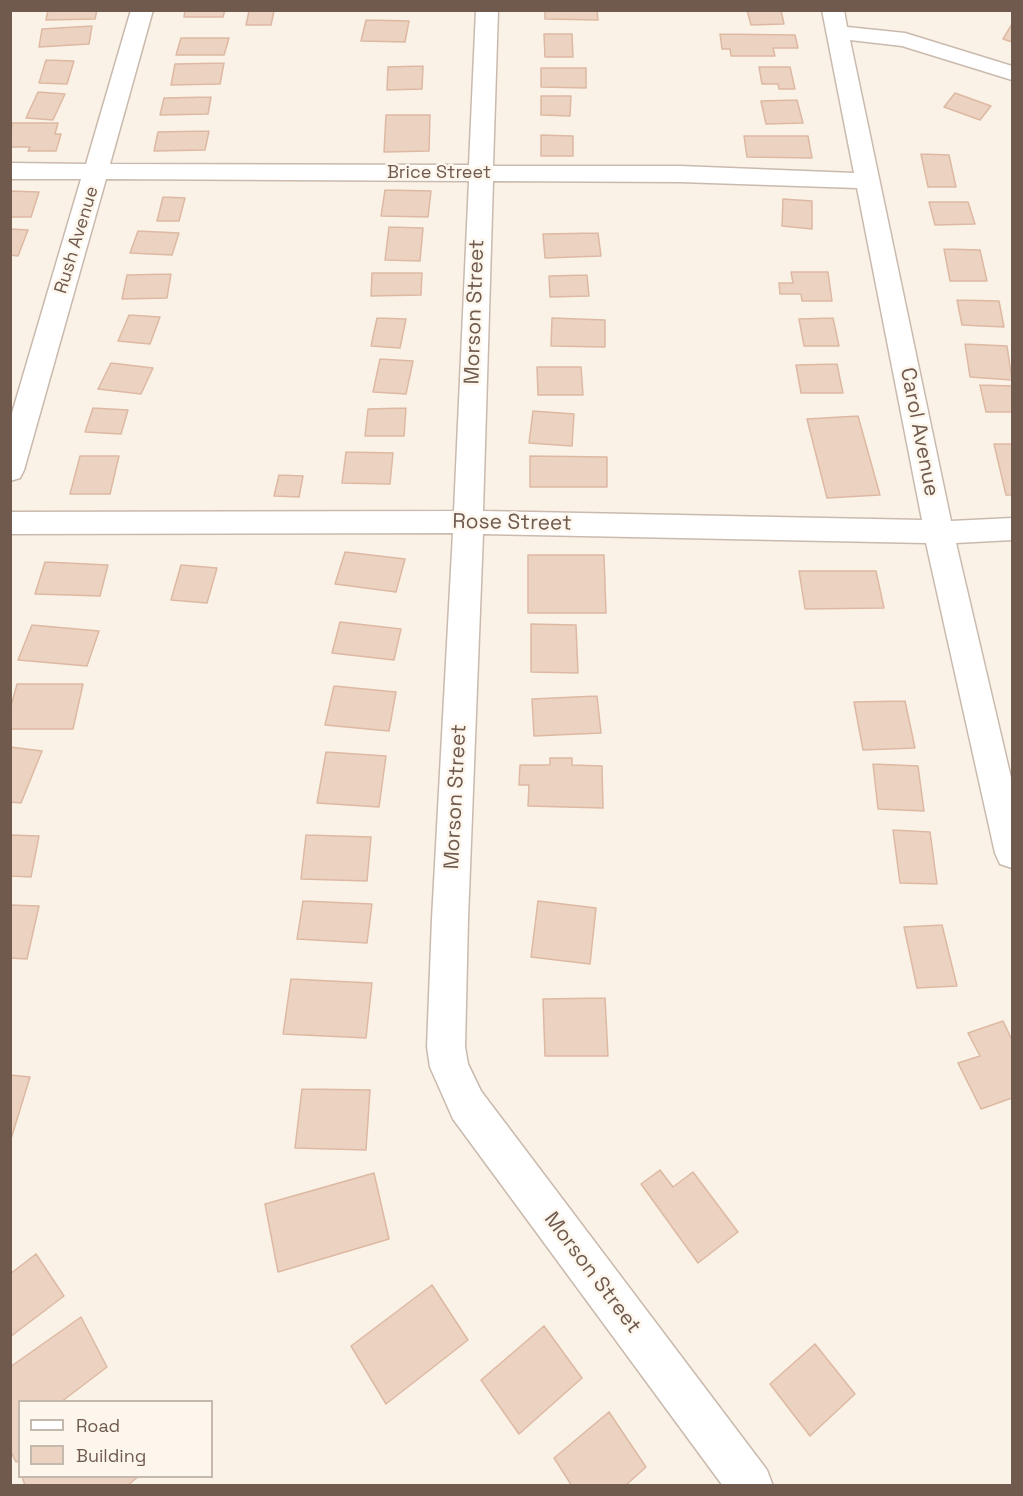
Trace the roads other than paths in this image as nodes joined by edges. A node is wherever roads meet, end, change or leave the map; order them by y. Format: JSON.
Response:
{"nodes":[{"id":1,"x":142,"y":10,"type":"edge"},
{"id":2,"x":486,"y":10,"type":"edge"},
{"id":3,"x":835,"y":22,"type":"edge"},
{"id":4,"x":1012,"y":73,"type":"edge"},
{"id":5,"x":10,"y":171,"type":"edge"},
{"id":6,"x":97,"y":171,"type":"junction"},
{"id":7,"x":481,"y":173,"type":"junction"},
{"id":8,"x":868,"y":181,"type":"junction"},
{"id":9,"x":10,"y":470,"type":"edge"},
{"id":10,"x":467,"y":522,"type":"junction"},
{"id":11,"x":10,"y":523,"type":"edge"},
{"id":12,"x":1012,"y":529,"type":"edge"},
{"id":13,"x":939,"y":533,"type":"junction"},
{"id":14,"x":1012,"y":853,"type":"edge"},
{"id":15,"x":751,"y":1485,"type":"edge"}],
"edges":[{"from":1,"to":6,"type":"street","name":"Rush Avenue"},
{"from":2,"to":7,"type":"street","name":"Morson Street"},
{"from":3,"to":4,"type":"street"},
{"from":3,"to":8,"type":"street","name":"Carol Avenue"},
{"from":5,"to":6,"type":"street","name":"Brice Street"},
{"from":6,"to":7,"type":"street","name":"Brice Street"},
{"from":6,"to":9,"type":"street","name":"Rush Avenue"},
{"from":7,"to":8,"type":"street","name":"Brice Street"},
{"from":7,"to":10,"type":"street","name":"Morson Street"},
{"from":8,"to":13,"type":"street","name":"Carol Avenue"},
{"from":10,"to":11,"type":"street","name":"Rose Street"},
{"from":10,"to":13,"type":"street","name":"Rose Street"},
{"from":10,"to":15,"type":"street","name":"Morson Street"},
{"from":12,"to":13,"type":"street","name":"Rose Street"},
{"from":13,"to":14,"type":"street","name":"Carol Avenue"}]}
